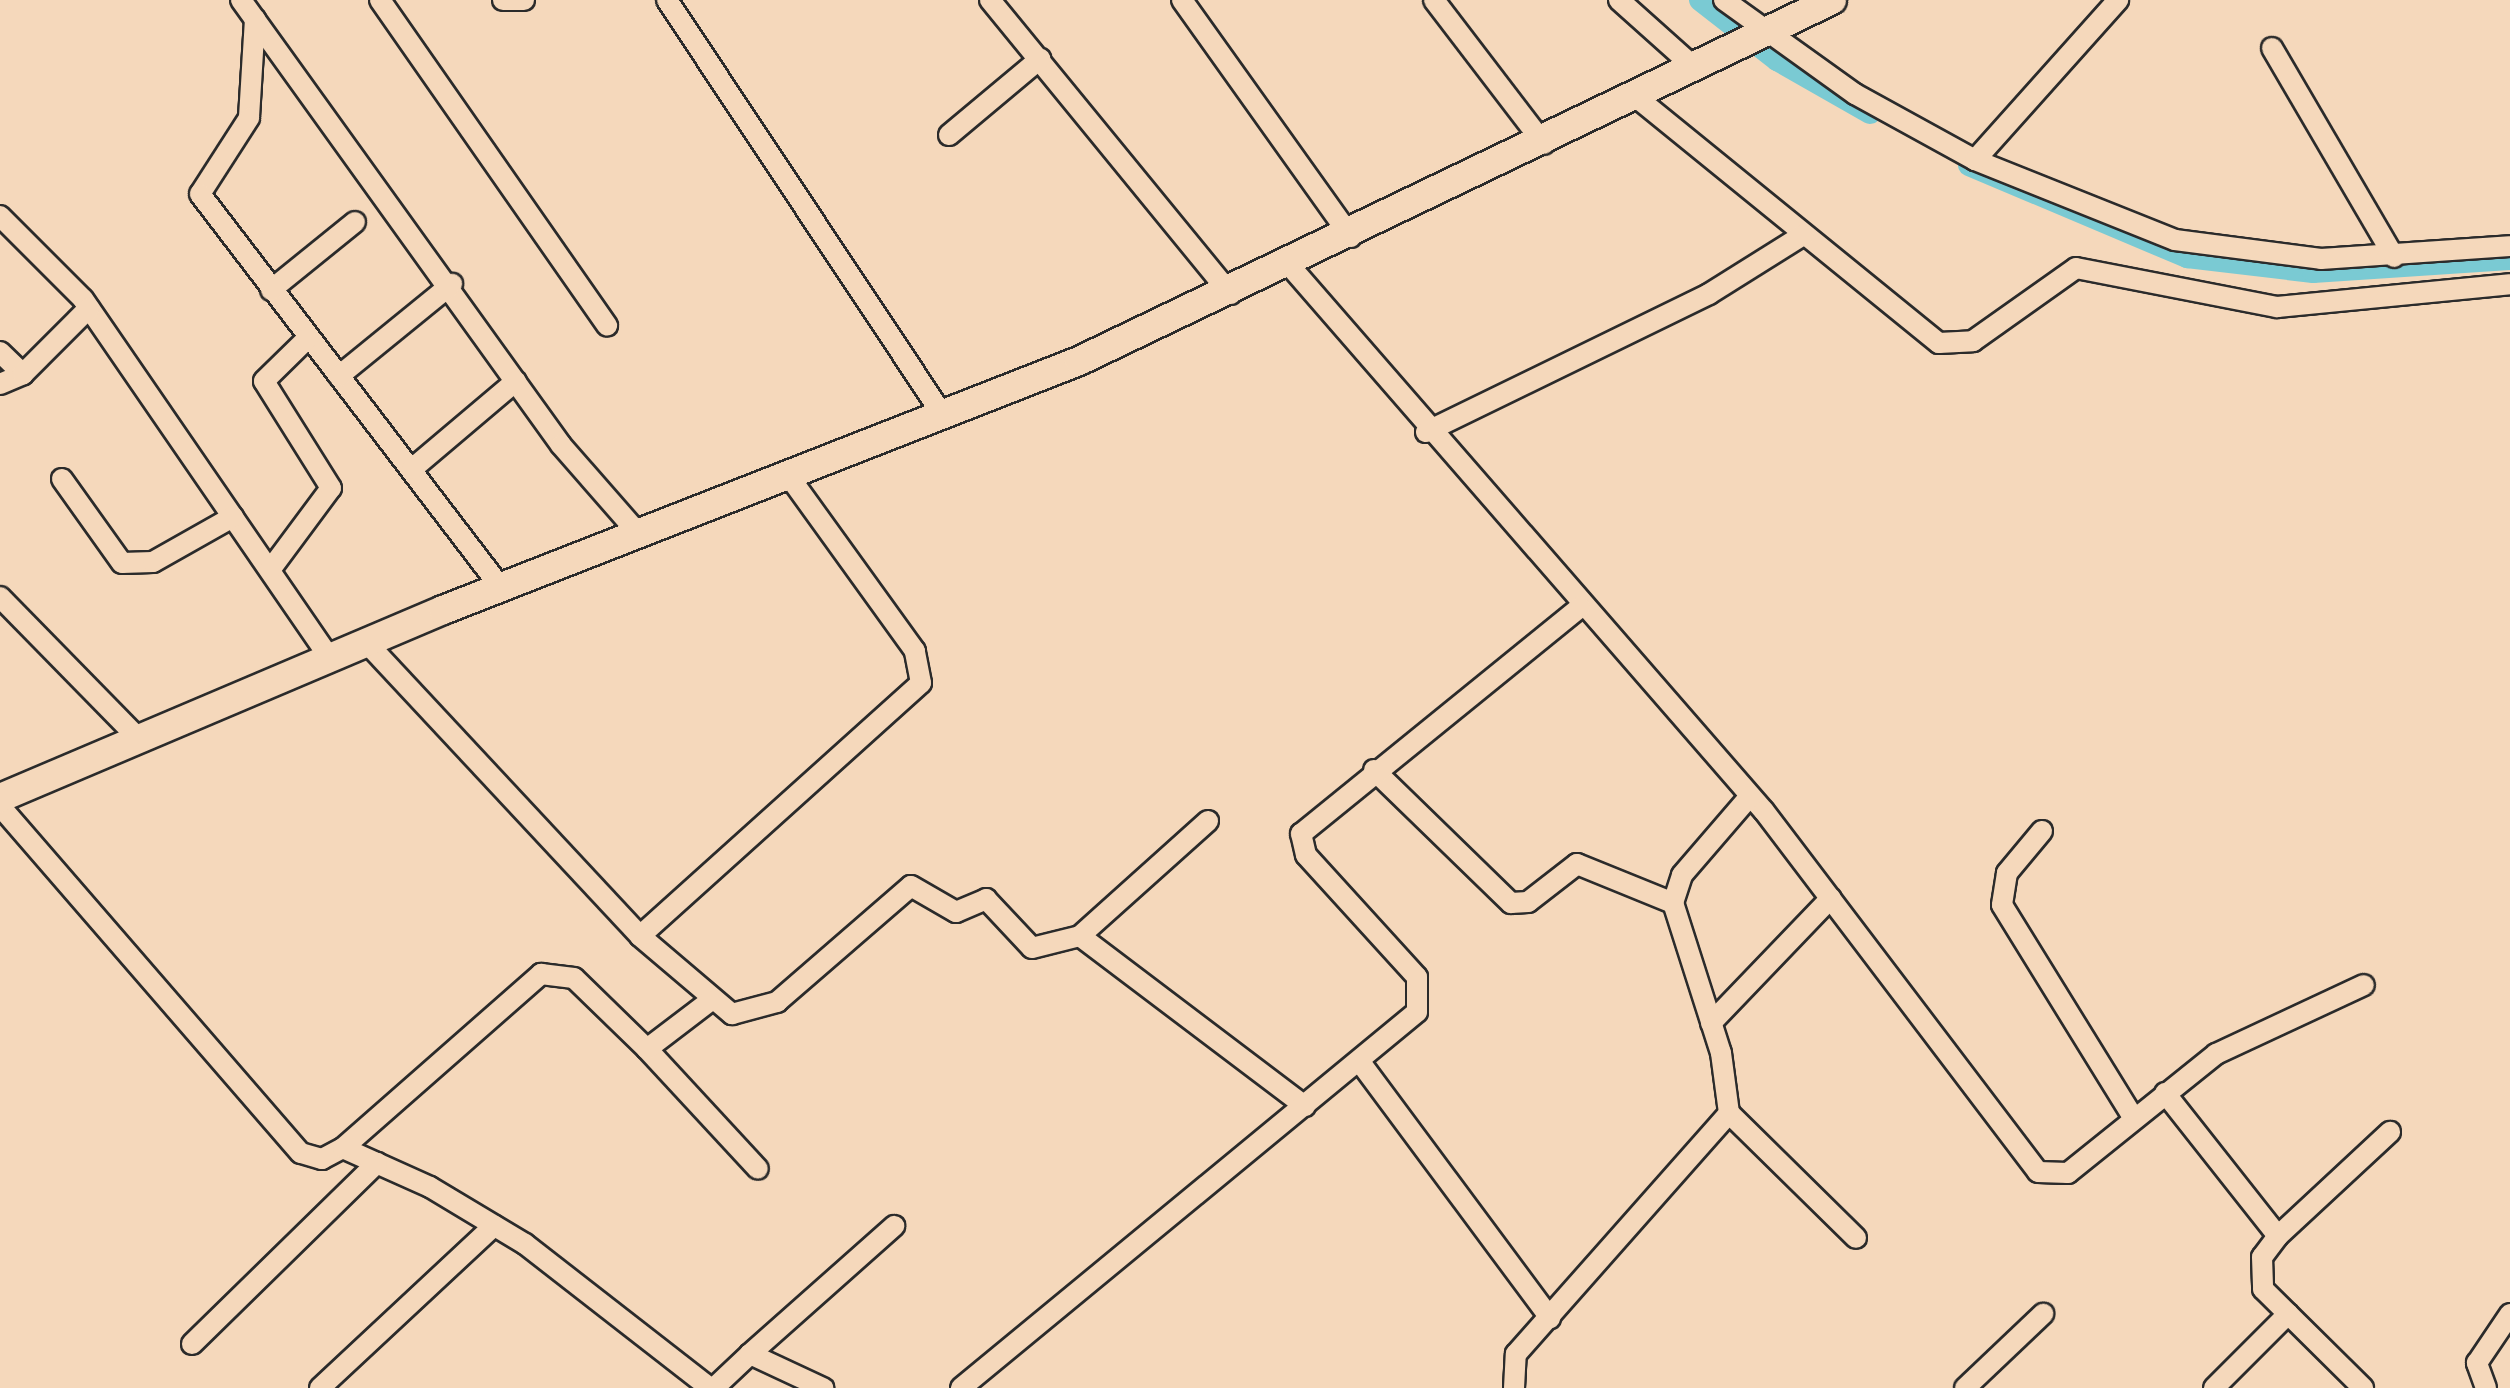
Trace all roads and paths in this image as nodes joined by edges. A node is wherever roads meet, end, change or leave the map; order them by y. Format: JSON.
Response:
{"nodes":[{"id":1,"x":241,"y":0,"type":"edge"},
{"id":2,"x":380,"y":0,"type":"edge"},
{"id":3,"x":503,"y":0,"type":"edge"},
{"id":4,"x":524,"y":0,"type":"edge"},
{"id":5,"x":667,"y":0,"type":"edge"},
{"id":6,"x":990,"y":0,"type":"edge"},
{"id":7,"x":1182,"y":0,"type":"edge"},
{"id":8,"x":1434,"y":0,"type":"edge"},
{"id":9,"x":1619,"y":0,"type":"edge"},
{"id":10,"x":1724,"y":0,"type":"edge"},
{"id":11,"x":1832,"y":0,"type":"edge"},
{"id":12,"x":2118,"y":0,"type":"edge"},
{"id":13,"x":256,"y":19,"type":"junction"},
{"id":14,"x":1767,"y":32,"type":"junction"},
{"id":15,"x":2272,"y":48,"type":"dead end"},
{"id":16,"x":1040,"y":60,"type":"junction"},
{"id":17,"x":1708,"y":61,"type":"junction"},
{"id":18,"x":1636,"y":97,"type":"junction"},
{"id":19,"x":949,"y":135,"type":"dead end"},
{"id":20,"x":1544,"y":144,"type":"junction"},
{"id":21,"x":1975,"y":160,"type":"junction"},
{"id":22,"x":0,"y":216,"type":"edge"},
{"id":23,"x":354,"y":222,"type":"dead end"},
{"id":24,"x":1803,"y":235,"type":"junction"},
{"id":25,"x":1351,"y":236,"type":"junction"},
{"id":26,"x":2510,"y":246,"type":"edge"},
{"id":27,"x":2394,"y":257,"type":"junction"},
{"id":28,"x":1290,"y":266,"type":"junction"},
{"id":29,"x":452,"y":284,"type":"junction"},
{"id":30,"x":2510,"y":284,"type":"edge"},
{"id":31,"x":271,"y":290,"type":"junction"},
{"id":32,"x":1230,"y":294,"type":"junction"},
{"id":33,"x":89,"y":308,"type":"junction"},
{"id":34,"x":607,"y":326,"type":"dead end"},
{"id":35,"x":308,"y":337,"type":"junction"},
{"id":36,"x":0,"y":352,"type":"edge"},
{"id":37,"x":23,"y":374,"type":"junction"},
{"id":38,"x":338,"y":376,"type":"junction"},
{"id":39,"x":516,"y":381,"type":"junction"},
{"id":40,"x":0,"y":384,"type":"edge"},
{"id":41,"x":943,"y":416,"type":"junction"},
{"id":42,"x":1426,"y":432,"type":"junction"},
{"id":43,"x":412,"y":469,"type":"junction"},
{"id":44,"x":788,"y":474,"type":"junction"},
{"id":45,"x":62,"y":478,"type":"dead end"},
{"id":46,"x":233,"y":517,"type":"junction"},
{"id":47,"x":639,"y":534,"type":"junction"},
{"id":48,"x":270,"y":570,"type":"junction"},
{"id":49,"x":500,"y":587,"type":"junction"},
{"id":50,"x":0,"y":596,"type":"edge"},
{"id":51,"x":1580,"y":608,"type":"junction"},
{"id":52,"x":366,"y":642,"type":"junction"},
{"id":53,"x":330,"y":658,"type":"junction"},
{"id":54,"x":140,"y":740,"type":"junction"},
{"id":55,"x":1374,"y":770,"type":"junction"},
{"id":56,"x":1750,"y":796,"type":"junction"},
{"id":57,"x":0,"y":798,"type":"edge"},
{"id":58,"x":0,"y":806,"type":"edge"},
{"id":59,"x":1208,"y":821,"type":"dead end"},
{"id":60,"x":2042,"y":831,"type":"dead end"},
{"id":61,"x":1831,"y":898,"type":"junction"},
{"id":62,"x":1673,"y":903,"type":"junction"},
{"id":63,"x":640,"y":936,"type":"junction"},
{"id":64,"x":1080,"y":936,"type":"junction"},
{"id":65,"x":2364,"y":985,"type":"dead end"},
{"id":66,"x":710,"y":1001,"type":"junction"},
{"id":67,"x":1710,"y":1023,"type":"junction"},
{"id":68,"x":647,"y":1049,"type":"junction"},
{"id":69,"x":1360,"y":1062,"type":"junction"},
{"id":70,"x":2165,"y":1093,"type":"junction"},
{"id":71,"x":1306,"y":1106,"type":"junction"},
{"id":72,"x":1728,"y":1113,"type":"junction"},
{"id":73,"x":2134,"y":1120,"type":"junction"},
{"id":74,"x":2390,"y":1132,"type":"dead end"},
{"id":75,"x":343,"y":1148,"type":"junction"},
{"id":76,"x":377,"y":1163,"type":"junction"},
{"id":77,"x":758,"y":1169,"type":"dead end"},
{"id":78,"x":494,"y":1226,"type":"junction"},
{"id":79,"x":894,"y":1226,"type":"dead end"},
{"id":80,"x":2278,"y":1236,"type":"junction"},
{"id":81,"x":1856,"y":1238,"type":"dead end"},
{"id":82,"x":2042,"y":1314,"type":"dead end"},
{"id":83,"x":2288,"y":1314,"type":"junction"},
{"id":84,"x":2510,"y":1314,"type":"edge"},
{"id":85,"x":1550,"y":1318,"type":"junction"},
{"id":86,"x":192,"y":1344,"type":"dead end"},
{"id":87,"x":750,"y":1354,"type":"junction"},
{"id":88,"x":320,"y":1388,"type":"edge"},
{"id":89,"x":712,"y":1388,"type":"edge"},
{"id":90,"x":823,"y":1388,"type":"edge"},
{"id":91,"x":962,"y":1388,"type":"edge"},
{"id":92,"x":1514,"y":1388,"type":"edge"},
{"id":93,"x":1965,"y":1388,"type":"edge"},
{"id":94,"x":2214,"y":1388,"type":"edge"},
{"id":95,"x":2363,"y":1388,"type":"edge"},
{"id":96,"x":2486,"y":1388,"type":"edge"}],
"edges":[{"from":1,"to":13,"type":"street"},
{"from":2,"to":34,"type":"street"},
{"from":3,"to":4,"type":"street"},
{"from":5,"to":41,"type":"street"},
{"from":6,"to":16,"type":"street"},
{"from":7,"to":25,"type":"street"},
{"from":8,"to":20,"type":"street"},
{"from":9,"to":17,"type":"street"},
{"from":10,"to":14,"type":"street"},
{"from":11,"to":14,"type":"main road"},
{"from":12,"to":21,"type":"street"},
{"from":13,"to":29,"type":"street"},
{"from":13,"to":31,"type":"street"},
{"from":14,"to":17,"type":"main road"},
{"from":14,"to":21,"type":"street"},
{"from":15,"to":27,"type":"street"},
{"from":16,"to":19,"type":"street"},
{"from":16,"to":32,"type":"street"},
{"from":17,"to":18,"type":"main road"},
{"from":18,"to":20,"type":"main road"},
{"from":18,"to":24,"type":"street"},
{"from":20,"to":25,"type":"main road"},
{"from":21,"to":27,"type":"street"},
{"from":22,"to":33,"type":"street"},
{"from":23,"to":31,"type":"street"},
{"from":24,"to":30,"type":"street"},
{"from":24,"to":42,"type":"street"},
{"from":25,"to":28,"type":"main road"},
{"from":26,"to":27,"type":"street"},
{"from":28,"to":32,"type":"main road"},
{"from":28,"to":42,"type":"street"},
{"from":29,"to":38,"type":"street"},
{"from":29,"to":39,"type":"street"},
{"from":31,"to":35,"type":"street"},
{"from":32,"to":41,"type":"main road"},
{"from":33,"to":37,"type":"street"},
{"from":33,"to":46,"type":"street"},
{"from":35,"to":38,"type":"street"},
{"from":35,"to":48,"type":"street"},
{"from":36,"to":37,"type":"street"},
{"from":37,"to":40,"type":"street"},
{"from":38,"to":43,"type":"street"},
{"from":39,"to":43,"type":"street"},
{"from":39,"to":47,"type":"street"},
{"from":41,"to":44,"type":"main road"},
{"from":42,"to":51,"type":"street"},
{"from":43,"to":49,"type":"street"},
{"from":44,"to":47,"type":"main road"},
{"from":44,"to":63,"type":"street"},
{"from":45,"to":46,"type":"street"},
{"from":46,"to":48,"type":"street"},
{"from":47,"to":49,"type":"main road"},
{"from":48,"to":53,"type":"street"},
{"from":49,"to":52,"type":"main road"},
{"from":50,"to":54,"type":"street"},
{"from":51,"to":55,"type":"street"},
{"from":51,"to":56,"type":"street"},
{"from":52,"to":53,"type":"main road"},
{"from":52,"to":63,"type":"street"},
{"from":53,"to":54,"type":"main road"},
{"from":54,"to":57,"type":"main road"},
{"from":55,"to":62,"type":"street"},
{"from":55,"to":69,"type":"street"},
{"from":56,"to":61,"type":"street"},
{"from":56,"to":62,"type":"street"},
{"from":58,"to":75,"type":"street"},
{"from":59,"to":64,"type":"street"},
{"from":60,"to":73,"type":"street"},
{"from":61,"to":67,"type":"street"},
{"from":61,"to":73,"type":"street"},
{"from":62,"to":67,"type":"street"},
{"from":63,"to":66,"type":"street"},
{"from":64,"to":66,"type":"street"},
{"from":64,"to":71,"type":"street"},
{"from":65,"to":70,"type":"street"},
{"from":66,"to":68,"type":"street"},
{"from":67,"to":72,"type":"street"},
{"from":68,"to":75,"type":"street"},
{"from":68,"to":77,"type":"street"},
{"from":69,"to":71,"type":"street"},
{"from":69,"to":85,"type":"street"},
{"from":70,"to":73,"type":"street"},
{"from":70,"to":80,"type":"street"},
{"from":71,"to":91,"type":"street"},
{"from":72,"to":81,"type":"street"},
{"from":72,"to":85,"type":"street"},
{"from":74,"to":80,"type":"street"},
{"from":75,"to":76,"type":"street"},
{"from":76,"to":78,"type":"street"},
{"from":76,"to":86,"type":"street"},
{"from":78,"to":88,"type":"street"},
{"from":78,"to":89,"type":"street"},
{"from":79,"to":87,"type":"street"},
{"from":80,"to":83,"type":"street"},
{"from":82,"to":93,"type":"street"},
{"from":83,"to":94,"type":"street"},
{"from":83,"to":95,"type":"street"},
{"from":84,"to":96,"type":"street"},
{"from":85,"to":92,"type":"street"},
{"from":87,"to":89,"type":"street"},
{"from":87,"to":90,"type":"street"}]}
